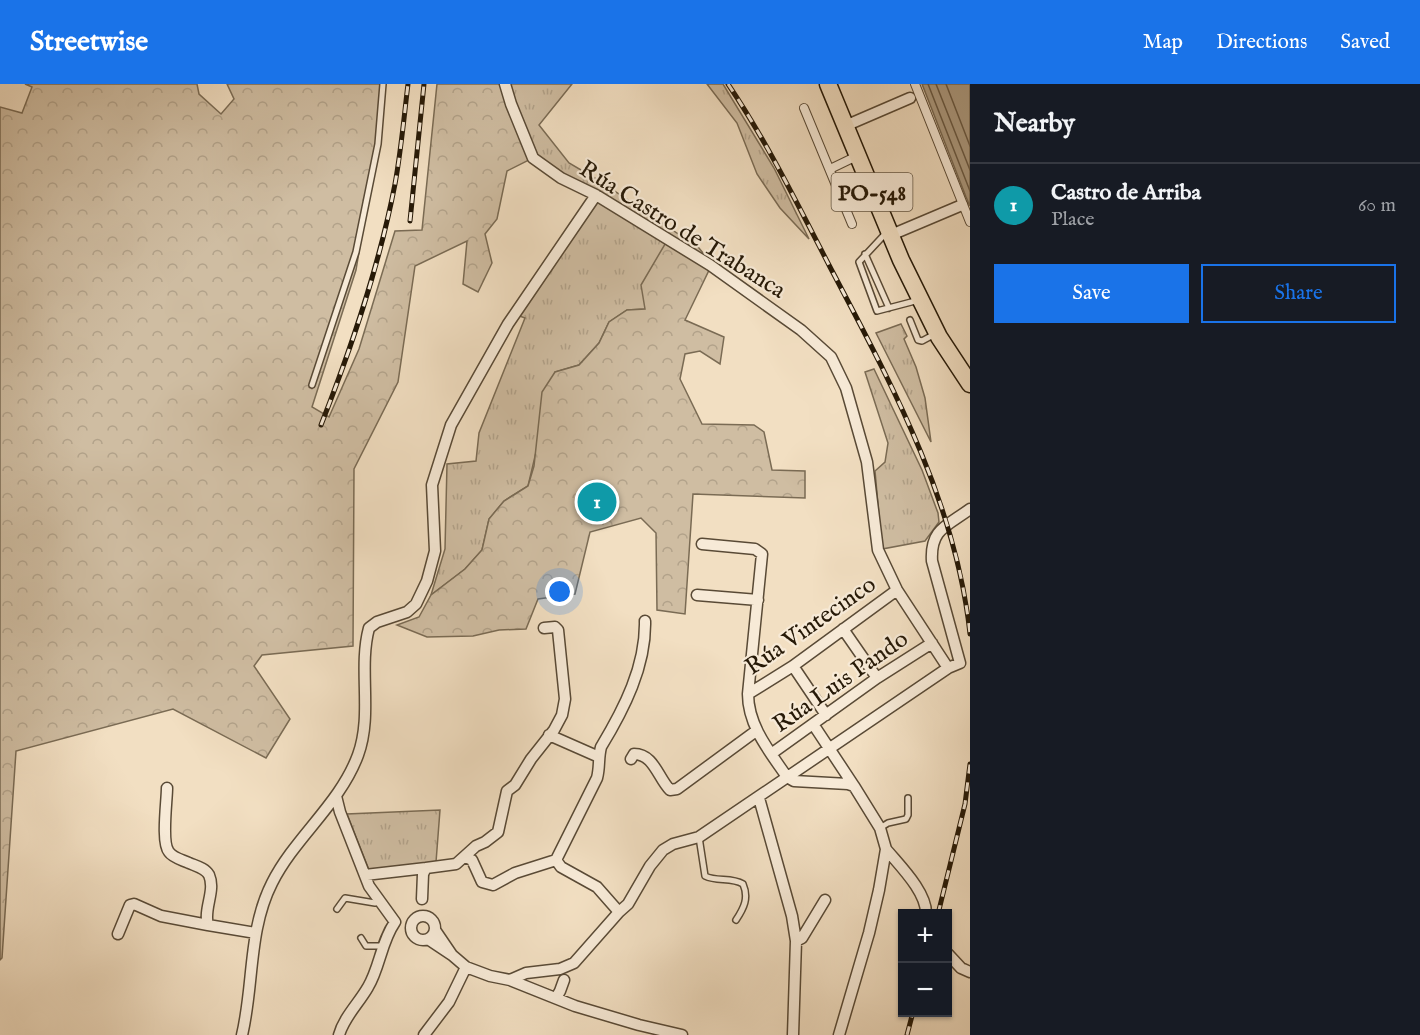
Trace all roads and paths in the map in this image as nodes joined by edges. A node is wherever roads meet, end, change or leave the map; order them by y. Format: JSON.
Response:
{"nodes":[{"id":1,"x":383,"y":84,"type":"edge"},
{"id":2,"x":505,"y":84,"type":"edge"},
{"id":3,"x":828,"y":84,"type":"edge"},
{"id":4,"x":915,"y":84,"type":"edge"},
{"id":5,"x":910,"y":98,"type":"dead end"},
{"id":6,"x":804,"y":108,"type":"dead end"},
{"id":7,"x":845,"y":126,"type":"junction"},
{"id":8,"x":857,"y":156,"type":"junction"},
{"id":9,"x":830,"y":169,"type":"junction"},
{"id":10,"x":596,"y":195,"type":"junction"},
{"id":11,"x":962,"y":204,"type":"junction"},
{"id":12,"x":970,"y":222,"type":"edge"},
{"id":13,"x":852,"y":224,"type":"dead end"},
{"id":14,"x":890,"y":232,"type":"junction"},
{"id":15,"x":865,"y":254,"type":"junction"},
{"id":16,"x":920,"y":300,"type":"junction"},
{"id":17,"x":890,"y":308,"type":"junction"},
{"id":18,"x":910,"y":320,"type":"dead end"},
{"id":19,"x":937,"y":333,"type":"junction"},
{"id":20,"x":970,"y":384,"type":"edge"},
{"id":21,"x":312,"y":385,"type":"dead end"},
{"id":22,"x":970,"y":509,"type":"edge"},
{"id":23,"x":702,"y":544,"type":"dead end"},
{"id":24,"x":897,"y":590,"type":"junction"},
{"id":25,"x":697,"y":595,"type":"dead end"},
{"id":26,"x":759,"y":600,"type":"junction"},
{"id":27,"x":645,"y":621,"type":"dead end"},
{"id":28,"x":544,"y":627,"type":"dead end"},
{"id":29,"x":843,"y":629,"type":"junction"},
{"id":30,"x":932,"y":643,"type":"junction"},
{"id":31,"x":793,"y":666,"type":"junction"},
{"id":32,"x":948,"y":668,"type":"junction"},
{"id":33,"x":877,"y":678,"type":"junction"},
{"id":34,"x":748,"y":694,"type":"junction"},
{"id":35,"x":826,"y":715,"type":"junction"},
{"id":36,"x":813,"y":724,"type":"junction"},
{"id":37,"x":756,"y":732,"type":"junction"},
{"id":38,"x":549,"y":735,"type":"junction"},
{"id":39,"x":830,"y":749,"type":"junction"},
{"id":40,"x":771,"y":754,"type":"junction"},
{"id":41,"x":598,"y":757,"type":"junction"},
{"id":42,"x":631,"y":759,"type":"dead end"},
{"id":43,"x":787,"y":777,"type":"junction"},
{"id":44,"x":854,"y":786,"type":"junction"},
{"id":45,"x":167,"y":788,"type":"dead end"},
{"id":46,"x":336,"y":795,"type":"junction"},
{"id":47,"x":759,"y":798,"type":"junction"},
{"id":48,"x":908,"y":798,"type":"dead end"},
{"id":49,"x":880,"y":828,"type":"junction"},
{"id":50,"x":699,"y":837,"type":"junction"},
{"id":51,"x":886,"y":849,"type":"junction"},
{"id":52,"x":465,"y":856,"type":"junction"},
{"id":53,"x":556,"y":860,"type":"junction"},
{"id":54,"x":426,"y":868,"type":"junction"},
{"id":55,"x":365,"y":875,"type":"junction"},
{"id":56,"x":422,"y":899,"type":"junction"},
{"id":57,"x":825,"y":900,"type":"dead end"},
{"id":58,"x":380,"y":902,"type":"junction"},
{"id":59,"x":337,"y":909,"type":"dead end"},
{"id":60,"x":925,"y":909,"type":"edge"},
{"id":61,"x":619,"y":912,"type":"junction"},
{"id":62,"x":429,"y":917,"type":"junction"},
{"id":63,"x":415,"y":920,"type":"junction"},
{"id":64,"x":736,"y":921,"type":"dead end"},
{"id":65,"x":395,"y":922,"type":"junction"},
{"id":66,"x":208,"y":925,"type":"junction"},
{"id":67,"x":256,"y":933,"type":"junction"},
{"id":68,"x":118,"y":934,"type":"dead end"},
{"id":69,"x":412,"y":934,"type":"junction"},
{"id":70,"x":431,"y":935,"type":"junction"},
{"id":71,"x":361,"y":938,"type":"dead end"},
{"id":72,"x":796,"y":941,"type":"junction"},
{"id":73,"x":384,"y":945,"type":"junction"},
{"id":74,"x":952,"y":958,"type":"edge"},
{"id":75,"x":466,"y":967,"type":"junction"},
{"id":76,"x":970,"y":972,"type":"edge"},
{"id":77,"x":510,"y":980,"type":"junction"},
{"id":78,"x":564,"y":980,"type":"dead end"},
{"id":79,"x":556,"y":998,"type":"junction"},
{"id":80,"x":641,"y":1030,"type":"edge"},
{"id":81,"x":242,"y":1035,"type":"edge"},
{"id":82,"x":339,"y":1035,"type":"edge"},
{"id":83,"x":424,"y":1035,"type":"edge"},
{"id":84,"x":682,"y":1035,"type":"edge"},
{"id":85,"x":793,"y":1035,"type":"edge"},
{"id":86,"x":838,"y":1035,"type":"edge"}],
"edges":[{"from":1,"to":21,"type":"lane"},
{"from":2,"to":10,"type":"street","name":"Rúa Castro de Trabanca"},
{"from":3,"to":7,"type":"main road","number":"PO-548"},
{"from":4,"to":11,"type":"street"},
{"from":5,"to":7,"type":"street"},
{"from":6,"to":9,"type":"street"},
{"from":7,"to":8,"type":"main road","number":"PO-548"},
{"from":8,"to":9,"type":"street"},
{"from":8,"to":14,"type":"main road","number":"PO-548"},
{"from":9,"to":13,"type":"street"},
{"from":10,"to":24,"type":"street","name":"Rúa Castro de Trabanca"},
{"from":10,"to":46,"type":"street"},
{"from":11,"to":12,"type":"street"},
{"from":11,"to":14,"type":"street"},
{"from":14,"to":15,"type":"lane"},
{"from":14,"to":16,"type":"main road","number":"PO-548"},
{"from":15,"to":17,"type":"lane"},
{"from":15,"to":17,"type":"lane"},
{"from":16,"to":17,"type":"lane"},
{"from":16,"to":19,"type":"main road","number":"PO-548"},
{"from":18,"to":19,"type":"lane"},
{"from":19,"to":20,"type":"main road","number":"PO-548"},
{"from":22,"to":32,"type":"street"},
{"from":23,"to":26,"type":"street"},
{"from":24,"to":29,"type":"street","name":"Rúa Vintecinco"},
{"from":24,"to":30,"type":"street","name":"Rúa Castro de Trabanca"},
{"from":25,"to":26,"type":"street"},
{"from":26,"to":34,"type":"street"},
{"from":27,"to":41,"type":"street"},
{"from":28,"to":38,"type":"street"},
{"from":29,"to":31,"type":"street","name":"Rúa Vintecinco"},
{"from":29,"to":33,"type":"street"},
{"from":30,"to":32,"type":"street","name":"Rúa Castro de Trabanca"},
{"from":30,"to":33,"type":"street","name":"Rúa Luis Pando"},
{"from":31,"to":34,"type":"street","name":"Rúa Vintecinco"},
{"from":31,"to":35,"type":"street"},
{"from":32,"to":39,"type":"street"},
{"from":33,"to":35,"type":"street","name":"Rúa Luis Pando"},
{"from":34,"to":37,"type":"street"},
{"from":35,"to":36,"type":"street","name":"Rúa Luis Pando"},
{"from":36,"to":39,"type":"street"},
{"from":36,"to":40,"type":"street","name":"Rúa Luis Pando"},
{"from":37,"to":40,"type":"street"},
{"from":37,"to":42,"type":"street"},
{"from":38,"to":41,"type":"street"},
{"from":38,"to":52,"type":"street"},
{"from":39,"to":43,"type":"street"},
{"from":39,"to":44,"type":"street"},
{"from":40,"to":43,"type":"street"},
{"from":41,"to":53,"type":"street"},
{"from":43,"to":44,"type":"street"},
{"from":43,"to":47,"type":"street"},
{"from":44,"to":49,"type":"street"},
{"from":45,"to":66,"type":"street"},
{"from":46,"to":55,"type":"street"},
{"from":46,"to":67,"type":"street"},
{"from":47,"to":50,"type":"street"},
{"from":47,"to":72,"type":"street"},
{"from":48,"to":49,"type":"lane"},
{"from":49,"to":51,"type":"street"},
{"from":50,"to":61,"type":"street"},
{"from":50,"to":64,"type":"lane"},
{"from":51,"to":60,"type":"street"},
{"from":51,"to":86,"type":"street"},
{"from":52,"to":53,"type":"street"},
{"from":52,"to":54,"type":"street"},
{"from":53,"to":61,"type":"street"},
{"from":54,"to":55,"type":"street"},
{"from":54,"to":56,"type":"street"},
{"from":55,"to":58,"type":"street"},
{"from":56,"to":62,"type":"street"},
{"from":56,"to":63,"type":"street"},
{"from":57,"to":72,"type":"street"},
{"from":58,"to":59,"type":"lane"},
{"from":58,"to":65,"type":"street"},
{"from":61,"to":77,"type":"street"},
{"from":62,"to":63,"type":"street"},
{"from":62,"to":70,"type":"street"},
{"from":63,"to":65,"type":"street"},
{"from":63,"to":69,"type":"street"},
{"from":65,"to":69,"type":"street"},
{"from":65,"to":73,"type":"street"},
{"from":66,"to":67,"type":"street"},
{"from":66,"to":68,"type":"street"},
{"from":67,"to":81,"type":"street"},
{"from":69,"to":70,"type":"street"},
{"from":70,"to":75,"type":"street"},
{"from":71,"to":73,"type":"lane"},
{"from":72,"to":85,"type":"street"},
{"from":73,"to":82,"type":"street"},
{"from":74,"to":76,"type":"street"},
{"from":75,"to":77,"type":"street"},
{"from":75,"to":83,"type":"street"},
{"from":77,"to":79,"type":"street"},
{"from":78,"to":79,"type":"street"},
{"from":79,"to":80,"type":"street"},
{"from":80,"to":84,"type":"street"}]}
